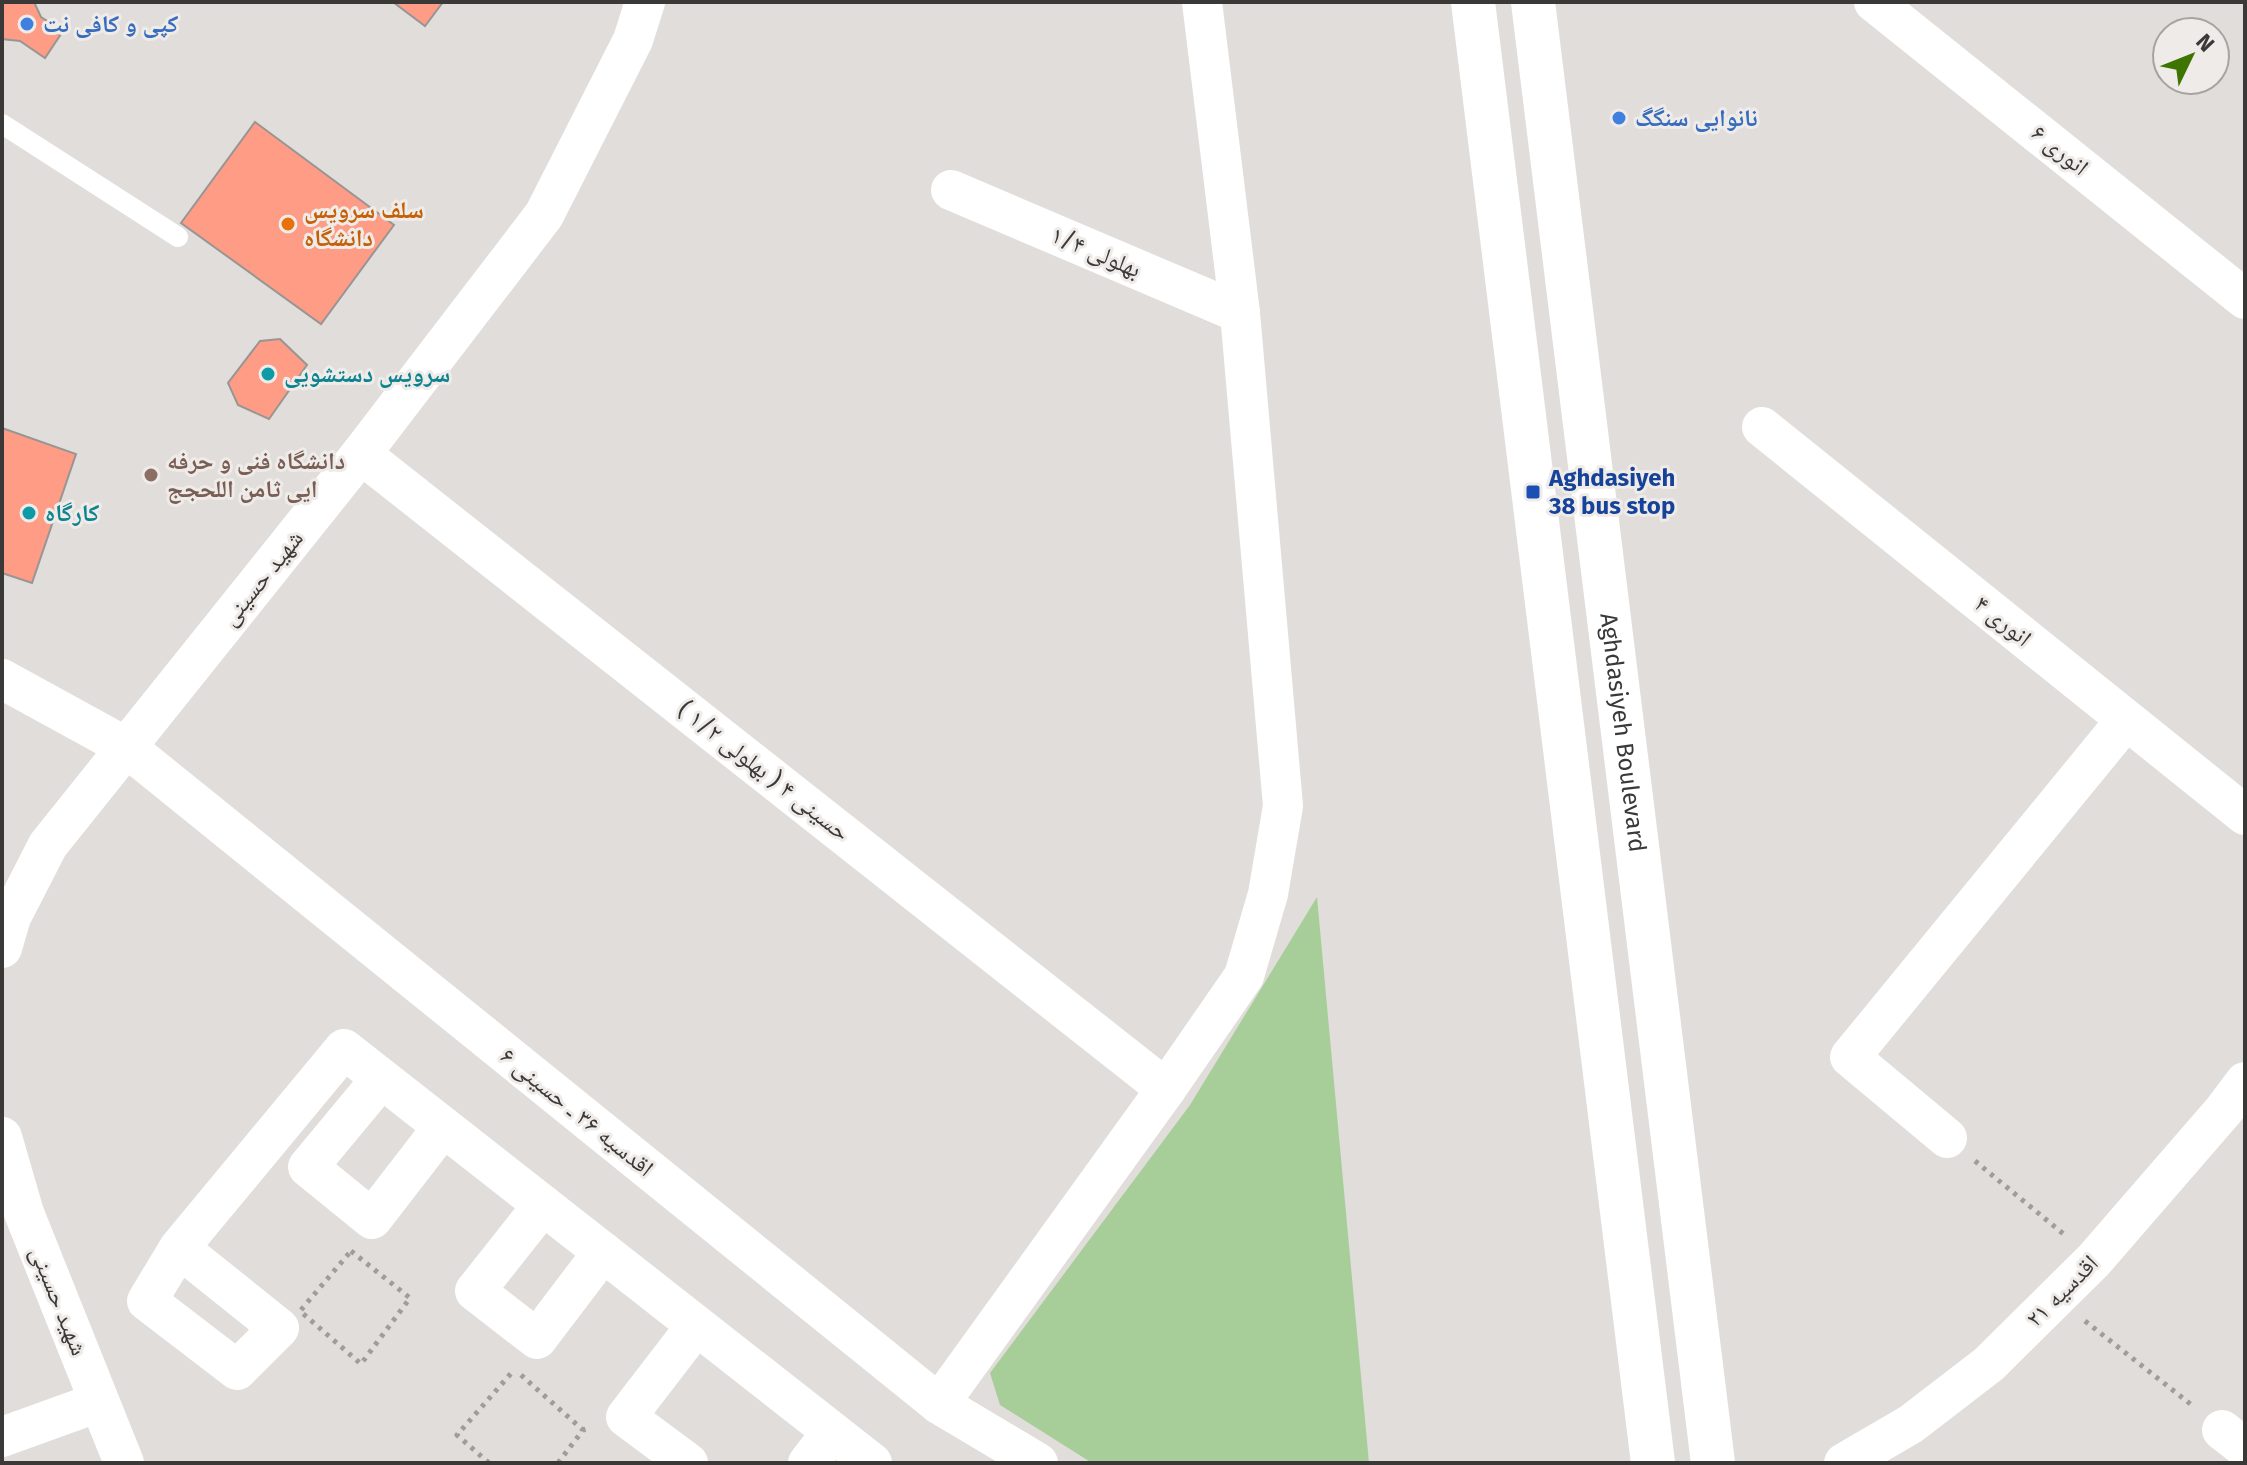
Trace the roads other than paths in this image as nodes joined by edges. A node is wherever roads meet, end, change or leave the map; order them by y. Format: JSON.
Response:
{"nodes":[{"id":1,"x":645,"y":2,"type":"edge"},
{"id":2,"x":1202,"y":2,"type":"edge"},
{"id":3,"x":1473,"y":2,"type":"edge"},
{"id":4,"x":1533,"y":2,"type":"edge"},
{"id":5,"x":1874,"y":2,"type":"edge"},
{"id":6,"x":2,"y":124,"type":"edge"},
{"id":7,"x":951,"y":190,"type":"dead end"},
{"id":8,"x":178,"y":237,"type":"dead end"},
{"id":9,"x":2245,"y":299,"type":"edge"},
{"id":10,"x":1240,"y":313,"type":"junction"},
{"id":11,"x":1762,"y":427,"type":"dead end"},
{"id":12,"x":361,"y":454,"type":"junction"},
{"id":13,"x":2,"y":679,"type":"edge"},
{"id":14,"x":2126,"y":720,"type":"junction"},
{"id":15,"x":126,"y":747,"type":"junction"},
{"id":16,"x":2245,"y":815,"type":"edge"},
{"id":17,"x":2,"y":948,"type":"edge"},
{"id":18,"x":381,"y":1079,"type":"junction"},
{"id":19,"x":1166,"y":1089,"type":"junction"},
{"id":20,"x":2238,"y":1107,"type":"edge"},
{"id":21,"x":443,"y":1127,"type":"junction"},
{"id":22,"x":2,"y":1137,"type":"edge"},
{"id":23,"x":1947,"y":1138,"type":"road end"},
{"id":24,"x":543,"y":1205,"type":"junction"},
{"id":25,"x":179,"y":1248,"type":"dead end"},
{"id":26,"x":603,"y":1252,"type":"junction"},
{"id":27,"x":696,"y":1326,"type":"junction"},
{"id":28,"x":99,"y":1402,"type":"junction"},
{"id":29,"x":939,"y":1404,"type":"junction"},
{"id":30,"x":832,"y":1432,"type":"junction"},
{"id":31,"x":2,"y":1437,"type":"edge"},
{"id":32,"x":124,"y":1463,"type":"edge"},
{"id":33,"x":688,"y":1463,"type":"edge"},
{"id":34,"x":808,"y":1463,"type":"edge"},
{"id":35,"x":872,"y":1463,"type":"edge"},
{"id":36,"x":1038,"y":1463,"type":"edge"},
{"id":37,"x":1653,"y":1463,"type":"edge"},
{"id":38,"x":1713,"y":1463,"type":"edge"},
{"id":39,"x":1844,"y":1463,"type":"edge"}],
"edges":[{"from":1,"to":12,"type":"street","name":"شهید حسینی"},
{"from":2,"to":10,"type":"street"},
{"from":3,"to":37,"type":"main road"},
{"from":4,"to":38,"type":"main road","name":"Aghdasiyeh Boulevard"},
{"from":5,"to":9,"type":"street","name":"انوری ۶"},
{"from":6,"to":8,"type":"lane"},
{"from":7,"to":10,"type":"street","name":"بهلولی ۱/۴"},
{"from":10,"to":19,"type":"street"},
{"from":11,"to":14,"type":"street","name":"انوری ۴"},
{"from":12,"to":15,"type":"street","name":"شهید حسینی"},
{"from":12,"to":19,"type":"street","name":"حسینی ۴ ( بهلولی ۱/۲ )"},
{"from":13,"to":15,"type":"street","name":"اقدسیه ۳۶ ـ حسینی ۶"},
{"from":14,"to":16,"type":"street","name":"انوری ۴"},
{"from":14,"to":23,"type":"street"},
{"from":15,"to":17,"type":"street","name":"شهید حسینی"},
{"from":15,"to":29,"type":"street","name":"اقدسیه ۳۶ ـ حسینی ۶"},
{"from":18,"to":21,"type":"street"},
{"from":18,"to":21,"type":"street"},
{"from":18,"to":25,"type":"street"},
{"from":19,"to":29,"type":"street"},
{"from":20,"to":39,"type":"street","name":"اقدسیه ۲۱"},
{"from":21,"to":24,"type":"street"},
{"from":22,"to":28,"type":"street","name":"شهید حسینی"},
{"from":24,"to":26,"type":"street"},
{"from":24,"to":26,"type":"street"},
{"from":26,"to":27,"type":"street"},
{"from":27,"to":30,"type":"street"},
{"from":27,"to":33,"type":"street"},
{"from":28,"to":31,"type":"street"},
{"from":28,"to":32,"type":"street","name":"شهید حسینی"},
{"from":29,"to":36,"type":"street","name":"اقدسیه ۳۶ ـ حسینی ۶"},
{"from":30,"to":34,"type":"street"},
{"from":30,"to":35,"type":"street"}]}
